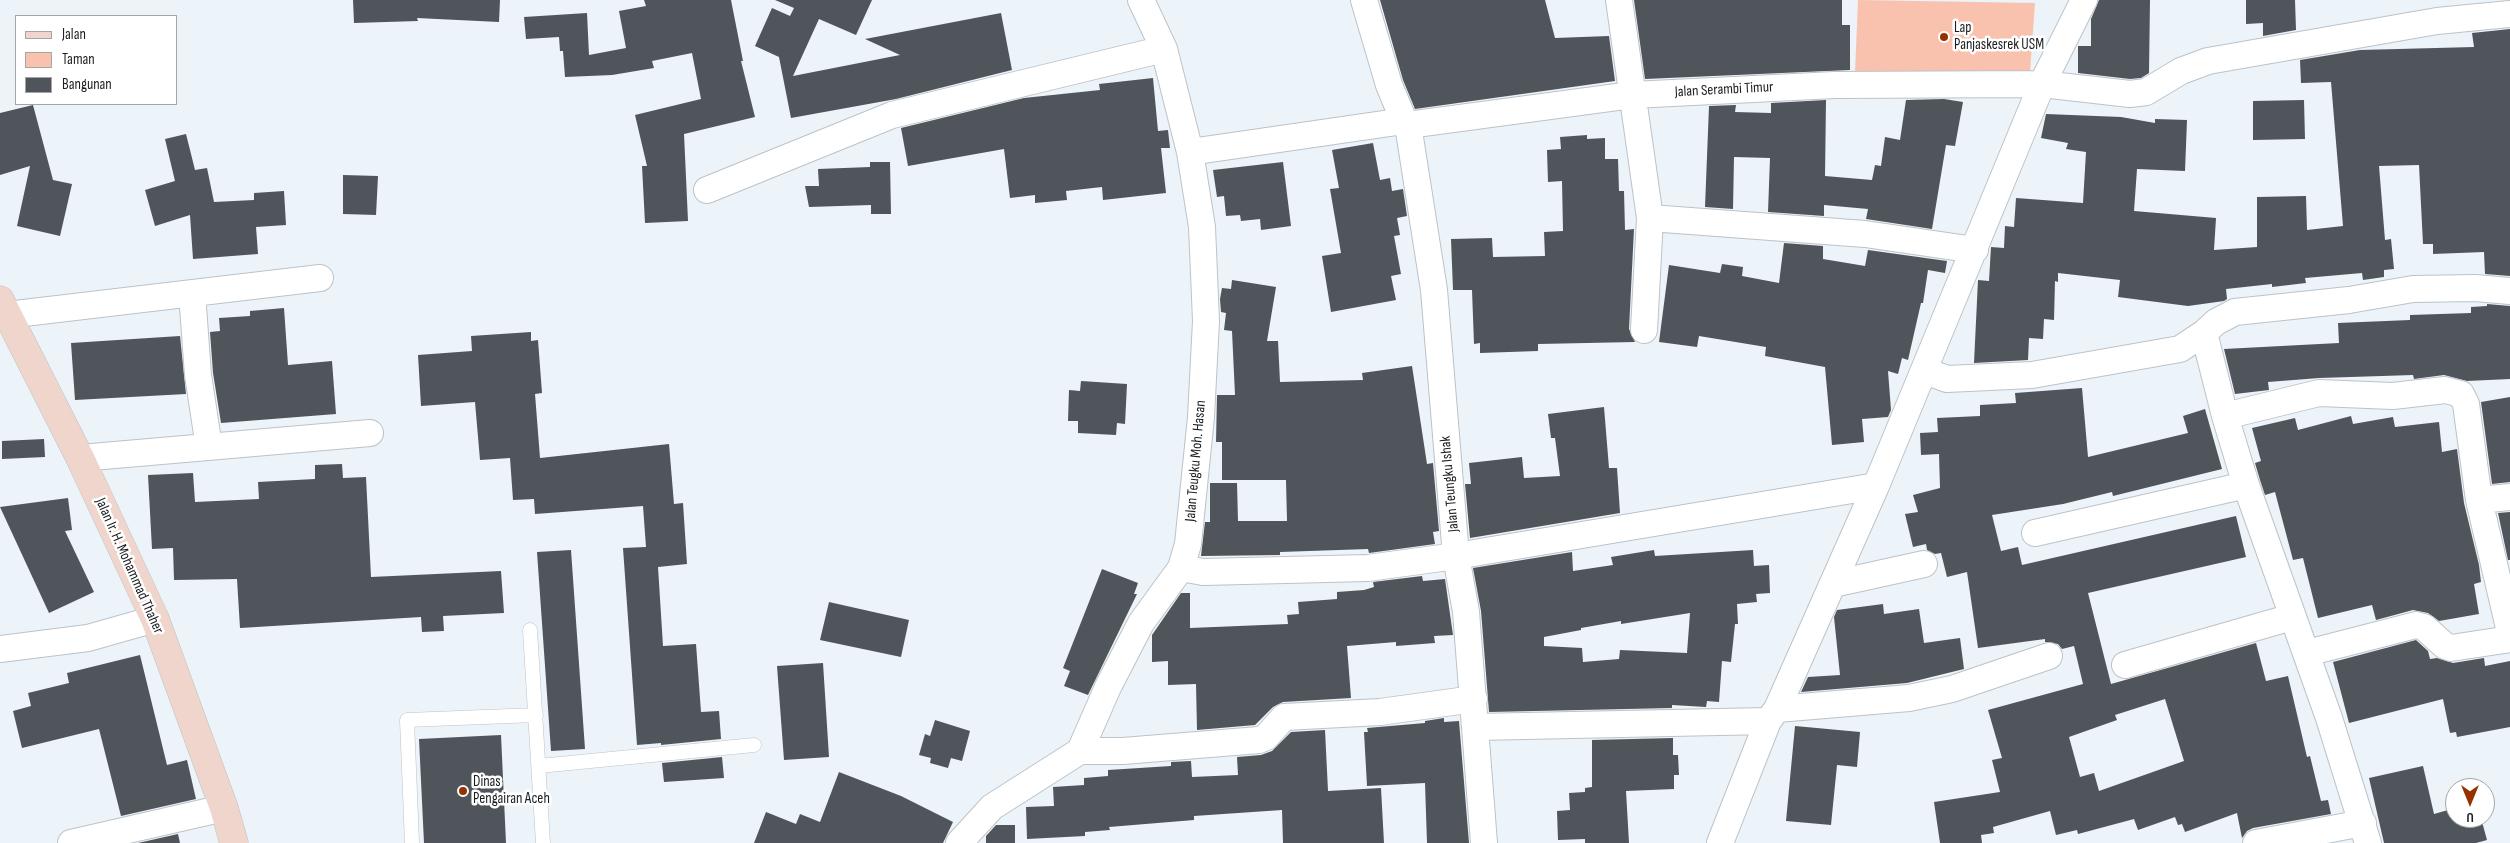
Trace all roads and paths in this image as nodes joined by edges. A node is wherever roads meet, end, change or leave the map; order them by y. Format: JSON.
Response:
{"nodes":[{"id":1,"x":1142,"y":0,"type":"edge"},
{"id":2,"x":1364,"y":0,"type":"edge"},
{"id":3,"x":1619,"y":0,"type":"edge"},
{"id":4,"x":2084,"y":0,"type":"edge"},
{"id":5,"x":2510,"y":14,"type":"edge"},
{"id":6,"x":1164,"y":50,"type":"junction"},
{"id":7,"x":2042,"y":84,"type":"junction"},
{"id":8,"x":1632,"y":95,"type":"junction"},
{"id":9,"x":1406,"y":123,"type":"junction"},
{"id":10,"x":1190,"y":152,"type":"junction"},
{"id":11,"x":708,"y":190,"type":"dead end"},
{"id":12,"x":1650,"y":218,"type":"junction"},
{"id":13,"x":1975,"y":250,"type":"junction"},
{"id":14,"x":320,"y":278,"type":"dead end"},
{"id":15,"x":2510,"y":292,"type":"edge"},
{"id":16,"x":192,"y":293,"type":"junction"},
{"id":17,"x":3,"y":307,"type":"edge"},
{"id":18,"x":1644,"y":330,"type":"dead end"},
{"id":19,"x":2204,"y":333,"type":"junction"},
{"id":20,"x":1925,"y":371,"type":"junction"},
{"id":21,"x":2224,"y":416,"type":"junction"},
{"id":22,"x":370,"y":433,"type":"dead end"},
{"id":23,"x":209,"y":447,"type":"junction"},
{"id":24,"x":80,"y":458,"type":"junction"},
{"id":25,"x":2246,"y":485,"type":"junction"},
{"id":26,"x":1876,"y":486,"type":"junction"},
{"id":27,"x":2510,"y":497,"type":"edge"},
{"id":28,"x":2479,"y":500,"type":"junction"},
{"id":29,"x":2035,"y":533,"type":"dead end"},
{"id":30,"x":1456,"y":556,"type":"junction"},
{"id":31,"x":1924,"y":564,"type":"dead end"},
{"id":32,"x":1181,"y":568,"type":"junction"},
{"id":33,"x":1833,"y":584,"type":"junction"},
{"id":34,"x":2292,"y":617,"type":"junction"},
{"id":35,"x":155,"y":619,"type":"junction"},
{"id":36,"x":530,"y":630,"type":"dead end"},
{"id":37,"x":2510,"y":632,"type":"edge"},
{"id":38,"x":2510,"y":639,"type":"edge"},
{"id":39,"x":0,"y":649,"type":"edge"},
{"id":40,"x":2307,"y":653,"type":"junction"},
{"id":41,"x":2049,"y":656,"type":"dead end"},
{"id":42,"x":2124,"y":665,"type":"dead end"},
{"id":43,"x":1474,"y":699,"type":"junction"},
{"id":44,"x":536,"y":715,"type":"junction"},
{"id":45,"x":1773,"y":715,"type":"junction"},
{"id":46,"x":1476,"y":727,"type":"junction"},
{"id":47,"x":754,"y":746,"type":"dead end"},
{"id":48,"x":1080,"y":751,"type":"junction"},
{"id":49,"x":539,"y":766,"type":"junction"},
{"id":50,"x":224,"y":808,"type":"junction"},
{"id":51,"x":2365,"y":833,"type":"edge"},
{"id":52,"x":71,"y":843,"type":"edge"},
{"id":53,"x":234,"y":843,"type":"edge"},
{"id":54,"x":412,"y":843,"type":"edge"},
{"id":55,"x":543,"y":843,"type":"edge"},
{"id":56,"x":959,"y":843,"type":"edge"},
{"id":57,"x":1484,"y":843,"type":"edge"},
{"id":58,"x":1720,"y":843,"type":"edge"},
{"id":59,"x":2256,"y":843,"type":"edge"}],
"edges":[{"from":1,"to":6,"type":"street","name":"Jalan Teugku Moh. Hasan"},
{"from":2,"to":9,"type":"street","name":"Jalan Teungku Ishak"},
{"from":3,"to":8,"type":"street"},
{"from":4,"to":7,"type":"street"},
{"from":5,"to":7,"type":"street","name":"Jalan Serambi Timur"},
{"from":6,"to":10,"type":"street","name":"Jalan Teugku Moh. Hasan"},
{"from":6,"to":11,"type":"street"},
{"from":7,"to":8,"type":"street","name":"Jalan Serambi Timur"},
{"from":7,"to":13,"type":"street"},
{"from":8,"to":9,"type":"street","name":"Jalan Serambi Timur"},
{"from":8,"to":12,"type":"street"},
{"from":9,"to":10,"type":"street","name":"Jalan Serambi Timur"},
{"from":9,"to":30,"type":"street","name":"Jalan Teungku Ishak"},
{"from":10,"to":32,"type":"street","name":"Jalan Teugku Moh. Hasan"},
{"from":12,"to":13,"type":"street"},
{"from":12,"to":18,"type":"street"},
{"from":13,"to":20,"type":"street"},
{"from":14,"to":16,"type":"street"},
{"from":15,"to":19,"type":"street"},
{"from":16,"to":17,"type":"street"},
{"from":16,"to":23,"type":"street"},
{"from":17,"to":24,"type":"main road","name":"Jalan Ir. H. Mohammad Thaher"},
{"from":19,"to":20,"type":"street"},
{"from":19,"to":21,"type":"street"},
{"from":20,"to":26,"type":"street"},
{"from":21,"to":25,"type":"street"},
{"from":21,"to":28,"type":"street"},
{"from":22,"to":23,"type":"street"},
{"from":23,"to":24,"type":"street"},
{"from":24,"to":35,"type":"main road","name":"Jalan Ir. H. Mohammad Thaher"},
{"from":25,"to":29,"type":"street"},
{"from":25,"to":34,"type":"street"},
{"from":26,"to":30,"type":"street"},
{"from":26,"to":33,"type":"street"},
{"from":27,"to":28,"type":"street"},
{"from":28,"to":37,"type":"street"},
{"from":30,"to":32,"type":"street"},
{"from":30,"to":43,"type":"street","name":"Jalan Teungku Ishak"},
{"from":31,"to":33,"type":"street"},
{"from":32,"to":48,"type":"street","name":"Jalan Teugku Moh. Hasan"},
{"from":33,"to":45,"type":"street"},
{"from":34,"to":40,"type":"street"},
{"from":34,"to":42,"type":"street"},
{"from":35,"to":39,"type":"street"},
{"from":35,"to":50,"type":"main road","name":"Jalan Ir. H. Mohammad Thaher"},
{"from":36,"to":44,"type":"lane"},
{"from":38,"to":40,"type":"street"},
{"from":40,"to":51,"type":"street"},
{"from":41,"to":45,"type":"street"},
{"from":43,"to":46,"type":"street","name":"Jalan Teungku Ishak"},
{"from":43,"to":48,"type":"street"},
{"from":44,"to":49,"type":"lane"},
{"from":44,"to":54,"type":"lane"},
{"from":45,"to":46,"type":"street"},
{"from":45,"to":58,"type":"street"},
{"from":46,"to":57,"type":"street","name":"Jalan Teungku Ishak"},
{"from":47,"to":49,"type":"lane"},
{"from":48,"to":56,"type":"street"},
{"from":49,"to":55,"type":"lane"},
{"from":50,"to":52,"type":"street"},
{"from":50,"to":53,"type":"main road","name":"Jalan Ir. H. Mohammad Thaher"},
{"from":51,"to":59,"type":"street"}]}
